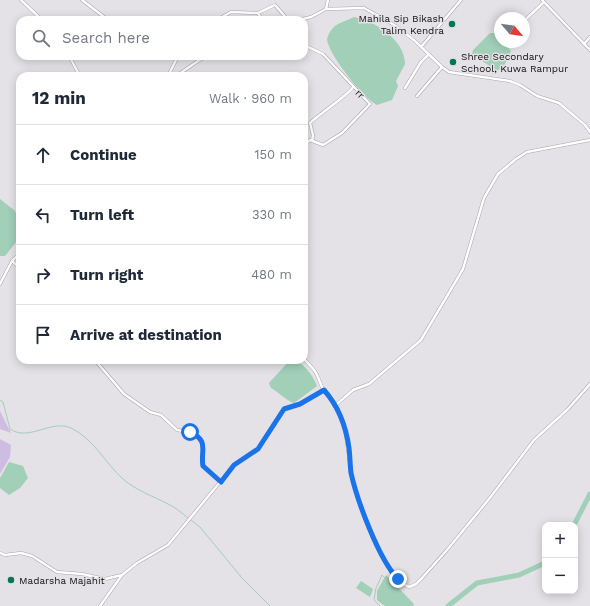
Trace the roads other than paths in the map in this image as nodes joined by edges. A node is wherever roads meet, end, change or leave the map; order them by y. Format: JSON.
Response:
{"nodes":[{"id":1,"x":21,"y":0,"type":"edge"},
{"id":2,"x":82,"y":0,"type":"edge"},
{"id":3,"x":328,"y":0,"type":"edge"},
{"id":4,"x":461,"y":0,"type":"edge"},
{"id":5,"x":543,"y":1,"type":"edge"},
{"id":6,"x":326,"y":9,"type":"junction"},
{"id":7,"x":258,"y":13,"type":"junction"},
{"id":8,"x":530,"y":15,"type":"edge"},
{"id":9,"x":38,"y":16,"type":"edge"},
{"id":10,"x":103,"y":16,"type":"edge"},
{"id":11,"x":225,"y":16,"type":"edge"},
{"id":12,"x":260,"y":16,"type":"edge"},
{"id":13,"x":285,"y":16,"type":"edge"},
{"id":14,"x":308,"y":18,"type":"edge"},
{"id":15,"x":590,"y":37,"type":"edge"},
{"id":16,"x":584,"y":44,"type":"junction"},
{"id":17,"x":308,"y":47,"type":"edge"},
{"id":18,"x":421,"y":47,"type":"junction"},
{"id":19,"x":590,"y":50,"type":"edge"},
{"id":20,"x":429,"y":54,"type":"junction"},
{"id":21,"x":71,"y":60,"type":"edge"},
{"id":22,"x":176,"y":60,"type":"edge"},
{"id":23,"x":199,"y":60,"type":"edge"},
{"id":24,"x":442,"y":67,"type":"junction"},
{"id":25,"x":78,"y":72,"type":"edge"},
{"id":26,"x":170,"y":72,"type":"edge"},
{"id":27,"x":182,"y":72,"type":"edge"},
{"id":28,"x":353,"y":86,"type":"junction"},
{"id":29,"x":405,"y":88,"type":"dead end"},
{"id":30,"x":417,"y":96,"type":"dead end"},
{"id":31,"x":590,"y":132,"type":"edge"},
{"id":32,"x":590,"y":140,"type":"edge"},
{"id":33,"x":312,"y":141,"type":"junction"},
{"id":34,"x":308,"y":142,"type":"edge"},
{"id":35,"x":16,"y":257,"type":"edge"},
{"id":36,"x":12,"y":261,"type":"junction"},
{"id":37,"x":16,"y":264,"type":"edge"},
{"id":38,"x":0,"y":284,"type":"edge"},
{"id":39,"x":308,"y":363,"type":"edge"},
{"id":40,"x":98,"y":364,"type":"edge"},
{"id":41,"x":590,"y":384,"type":"edge"},
{"id":42,"x":324,"y":390,"type":"junction"},
{"id":43,"x":336,"y":405,"type":"junction"},
{"id":44,"x":221,"y":482,"type":"junction"},
{"id":45,"x":0,"y":553,"type":"edge"},
{"id":46,"x":122,"y":575,"type":"junction"},
{"id":47,"x":100,"y":606,"type":"edge"}],
"edges":[{"from":1,"to":9,"type":"street"},
{"from":2,"to":10,"type":"street"},
{"from":3,"to":6,"type":"street"},
{"from":4,"to":18,"type":"street"},
{"from":5,"to":8,"type":"street"},
{"from":5,"to":16,"type":"street"},
{"from":6,"to":14,"type":"street"},
{"from":6,"to":18,"type":"street"},
{"from":7,"to":11,"type":"street"},
{"from":7,"to":12,"type":"street"},
{"from":7,"to":13,"type":"street"},
{"from":15,"to":16,"type":"street"},
{"from":16,"to":19,"type":"street"},
{"from":17,"to":28,"type":"street","name":"rr"},
{"from":18,"to":20,"type":"street"},
{"from":20,"to":24,"type":"street"},
{"from":20,"to":29,"type":"street"},
{"from":21,"to":25,"type":"street"},
{"from":22,"to":26,"type":"street"},
{"from":23,"to":27,"type":"street"},
{"from":24,"to":30,"type":"street"},
{"from":24,"to":31,"type":"street"},
{"from":28,"to":33,"type":"street"},
{"from":28,"to":33,"type":"street","name":"rr"},
{"from":32,"to":43,"type":"street"},
{"from":33,"to":34,"type":"street","name":"rr"},
{"from":35,"to":36,"type":"street"},
{"from":36,"to":37,"type":"street"},
{"from":36,"to":38,"type":"street"},
{"from":39,"to":42,"type":"street"},
{"from":40,"to":44,"type":"street"},
{"from":41,"to":43,"type":"street"},
{"from":42,"to":43,"type":"street"},
{"from":42,"to":44,"type":"street"},
{"from":44,"to":46,"type":"street"},
{"from":45,"to":46,"type":"street"},
{"from":46,"to":47,"type":"street"}]}
